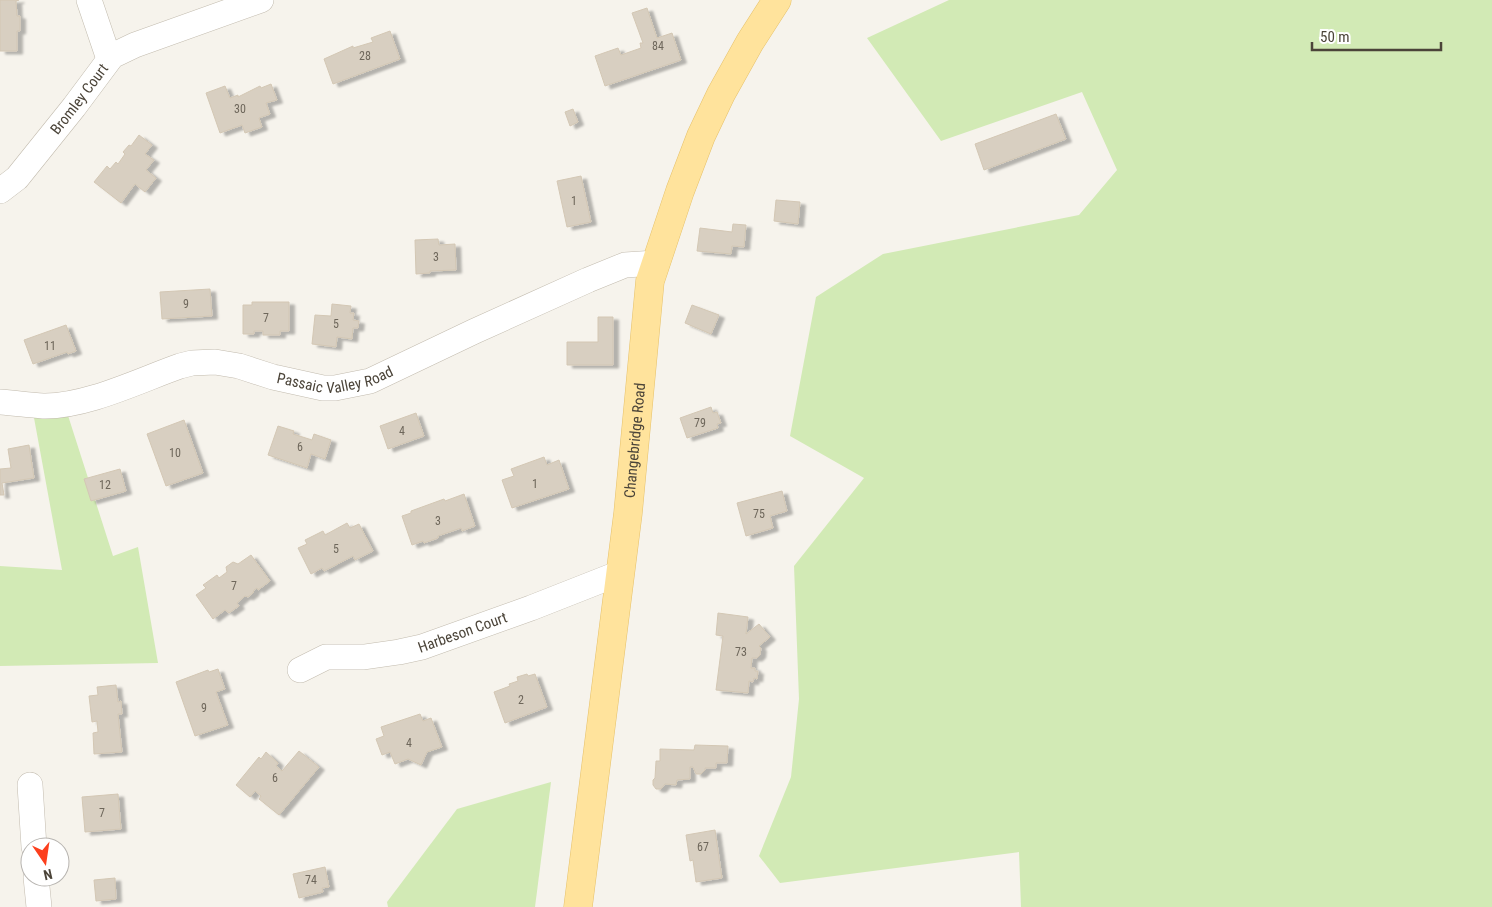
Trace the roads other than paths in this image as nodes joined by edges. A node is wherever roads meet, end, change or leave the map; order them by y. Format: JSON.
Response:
{"nodes":[{"id":1,"x":89,"y":0,"type":"edge"},
{"id":2,"x":261,"y":0,"type":"edge"},
{"id":3,"x":777,"y":0,"type":"edge"},
{"id":4,"x":109,"y":59,"type":"junction"},
{"id":5,"x":0,"y":191,"type":"edge"},
{"id":6,"x":656,"y":263,"type":"junction"},
{"id":7,"x":0,"y":402,"type":"edge"},
{"id":8,"x":620,"y":573,"type":"junction"},
{"id":9,"x":300,"y":670,"type":"dead end"},
{"id":10,"x":30,"y":785,"type":"dead end"},
{"id":11,"x":33,"y":837,"type":"edge"},
{"id":12,"x":37,"y":887,"type":"edge"},
{"id":13,"x":39,"y":907,"type":"edge"},
{"id":14,"x":578,"y":907,"type":"edge"}],
"edges":[{"from":1,"to":4,"type":"street"},
{"from":2,"to":4,"type":"street","name":"Bromley Court"},
{"from":3,"to":6,"type":"main road","name":"Changebridge Road"},
{"from":4,"to":5,"type":"street","name":"Bromley Court"},
{"from":6,"to":7,"type":"street","name":"Passaic Valley Road"},
{"from":6,"to":8,"type":"main road","name":"Changebridge Road"},
{"from":8,"to":9,"type":"street","name":"Harbeson Court"},
{"from":8,"to":14,"type":"main road","name":"Changebridge Road"},
{"from":10,"to":11,"type":"street"},
{"from":12,"to":13,"type":"street"}]}
